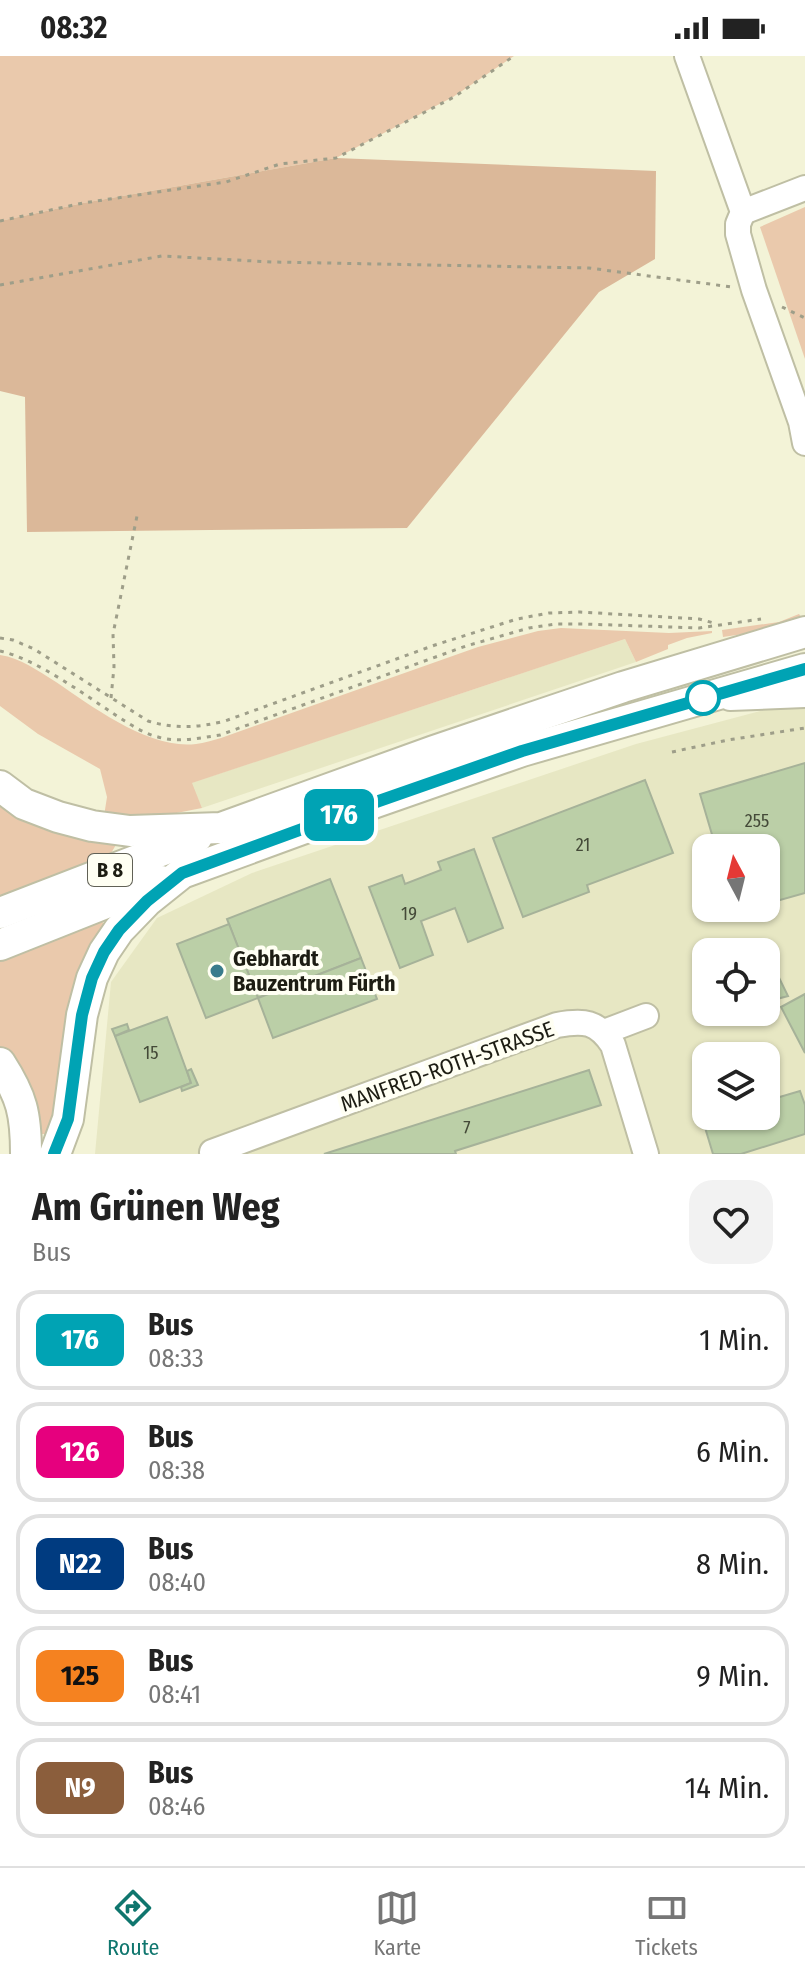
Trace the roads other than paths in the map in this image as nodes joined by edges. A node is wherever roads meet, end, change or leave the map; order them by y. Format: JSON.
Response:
{"nodes":[{"id":1,"x":687,"y":56,"type":"edge"},
{"id":2,"x":805,"y":188,"type":"edge"},
{"id":3,"x":743,"y":212,"type":"junction"},
{"id":4,"x":804,"y":432,"type":"edge"},
{"id":5,"x":805,"y":632,"type":"edge"},
{"id":6,"x":805,"y":669,"type":"edge"},
{"id":7,"x":805,"y":695,"type":"edge"},
{"id":8,"x":699,"y":699,"type":"junction"},
{"id":9,"x":0,"y":786,"type":"edge"},
{"id":10,"x":221,"y":828,"type":"junction"},
{"id":11,"x":182,"y":873,"type":"junction"},
{"id":12,"x":0,"y":913,"type":"edge"},
{"id":13,"x":0,"y":945,"type":"edge"},
{"id":14,"x":646,"y":1016,"type":"dead end"},
{"id":15,"x":604,"y":1032,"type":"junction"},
{"id":16,"x":0,"y":1063,"type":"edge"},
{"id":17,"x":212,"y":1152,"type":"dead end"},
{"id":18,"x":26,"y":1154,"type":"edge"},
{"id":19,"x":55,"y":1154,"type":"edge"},
{"id":20,"x":646,"y":1154,"type":"edge"}],
"edges":[{"from":1,"to":3,"type":"street"},
{"from":2,"to":3,"type":"street"},
{"from":3,"to":4,"type":"street"},
{"from":5,"to":10,"type":"main road","number":"B 8"},
{"from":6,"to":8,"type":"main road","number":"B 8"},
{"from":7,"to":8,"type":"street"},
{"from":8,"to":11,"type":"main road","number":"B 8"},
{"from":9,"to":10,"type":"main road"},
{"from":10,"to":12,"type":"main road","number":"B 8"},
{"from":11,"to":13,"type":"main road","number":"B 8"},
{"from":11,"to":19,"type":"main road"},
{"from":14,"to":15,"type":"street"},
{"from":15,"to":17,"type":"street","name":"MANFRED-ROTH-STRASSE"},
{"from":15,"to":20,"type":"street"},
{"from":16,"to":18,"type":"main road"}]}
